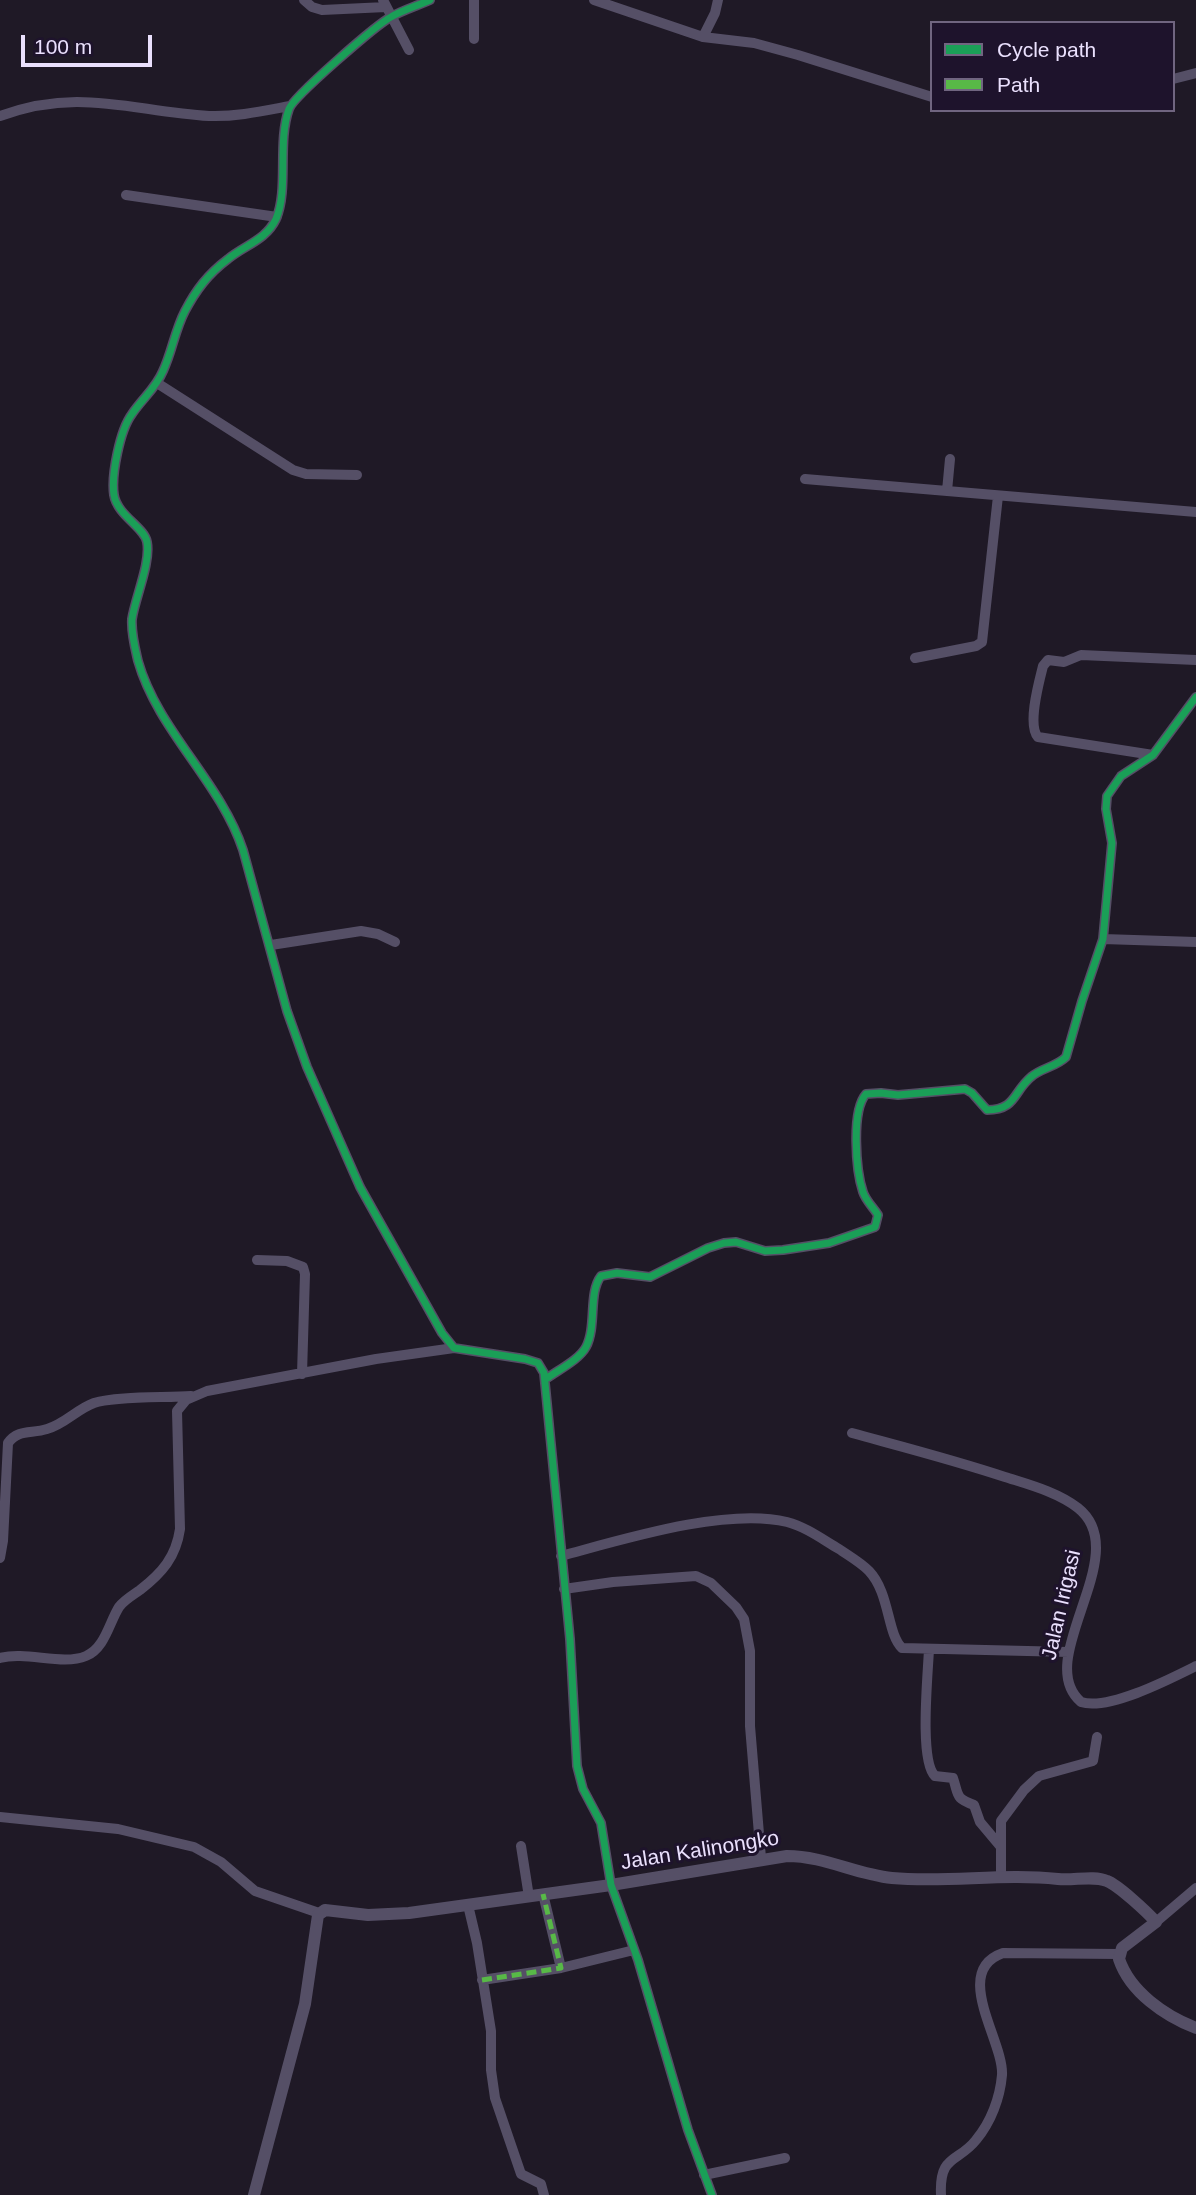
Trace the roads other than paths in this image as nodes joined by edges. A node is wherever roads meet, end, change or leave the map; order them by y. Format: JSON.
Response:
{"nodes":[{"id":1,"x":304,"y":0,"type":"edge"},
{"id":2,"x":430,"y":0,"type":"edge"},
{"id":3,"x":474,"y":0,"type":"edge"},
{"id":4,"x":594,"y":0,"type":"edge"},
{"id":5,"x":718,"y":0,"type":"edge"},
{"id":6,"x":387,"y":8,"type":"edge"},
{"id":7,"x":703,"y":37,"type":"junction"},
{"id":8,"x":474,"y":39,"type":"dead end"},
{"id":9,"x":409,"y":50,"type":"dead end"},
{"id":10,"x":1196,"y":73,"type":"edge"},
{"id":11,"x":1175,"y":78,"type":"edge"},
{"id":12,"x":930,"y":96,"type":"edge"},
{"id":13,"x":290,"y":106,"type":"junction"},
{"id":14,"x":0,"y":116,"type":"edge"},
{"id":15,"x":126,"y":195,"type":"dead end"},
{"id":16,"x":277,"y":217,"type":"junction"},
{"id":17,"x":157,"y":383,"type":"junction"},
{"id":18,"x":950,"y":459,"type":"dead end"},
{"id":19,"x":357,"y":475,"type":"dead end"},
{"id":20,"x":806,"y":480,"type":"dead end"},
{"id":21,"x":947,"y":491,"type":"junction"},
{"id":22,"x":998,"y":495,"type":"junction"},
{"id":23,"x":1196,"y":512,"type":"edge"},
{"id":24,"x":915,"y":658,"type":"dead end"},
{"id":25,"x":1196,"y":660,"type":"edge"},
{"id":26,"x":1196,"y":697,"type":"edge"},
{"id":27,"x":1153,"y":755,"type":"junction"},
{"id":28,"x":1103,"y":939,"type":"junction"},
{"id":29,"x":396,"y":942,"type":"dead end"},
{"id":30,"x":1196,"y":942,"type":"edge"},
{"id":31,"x":271,"y":945,"type":"junction"},
{"id":32,"x":257,"y":1260,"type":"dead end"},
{"id":33,"x":454,"y":1348,"type":"junction"},
{"id":34,"x":302,"y":1374,"type":"junction"},
{"id":35,"x":546,"y":1379,"type":"junction"},
{"id":36,"x":191,"y":1396,"type":"junction"},
{"id":37,"x":852,"y":1433,"type":"dead end"},
{"id":38,"x":4,"y":1443,"type":"edge"},
{"id":39,"x":561,"y":1556,"type":"junction"},
{"id":40,"x":0,"y":1558,"type":"edge"},
{"id":41,"x":564,"y":1590,"type":"junction"},
{"id":42,"x":929,"y":1649,"type":"junction"},
{"id":43,"x":1069,"y":1652,"type":"junction"},
{"id":44,"x":0,"y":1658,"type":"edge"},
{"id":45,"x":1196,"y":1666,"type":"edge"},
{"id":46,"x":1097,"y":1737,"type":"dead end"},
{"id":47,"x":0,"y":1817,"type":"edge"},
{"id":48,"x":521,"y":1846,"type":"dead end"},
{"id":49,"x":1001,"y":1847,"type":"junction"},
{"id":50,"x":761,"y":1858,"type":"junction"},
{"id":51,"x":1001,"y":1878,"type":"junction"},
{"id":52,"x":611,"y":1885,"type":"junction"},
{"id":53,"x":1196,"y":1888,"type":"edge"},
{"id":54,"x":543,"y":1895,"type":"junction"},
{"id":55,"x":529,"y":1897,"type":"junction"},
{"id":56,"x":468,"y":1905,"type":"junction"},
{"id":57,"x":319,"y":1913,"type":"junction"},
{"id":58,"x":1156,"y":1922,"type":"junction"},
{"id":59,"x":634,"y":1950,"type":"junction"},
{"id":60,"x":1119,"y":1954,"type":"junction"},
{"id":61,"x":561,"y":1968,"type":"junction"},
{"id":62,"x":482,"y":1980,"type":"junction"},
{"id":63,"x":1196,"y":2028,"type":"edge"},
{"id":64,"x":785,"y":2158,"type":"dead end"},
{"id":65,"x":704,"y":2175,"type":"junction"},
{"id":66,"x":254,"y":2195,"type":"edge"},
{"id":67,"x":544,"y":2195,"type":"edge"},
{"id":68,"x":712,"y":2195,"type":"edge"},
{"id":69,"x":941,"y":2195,"type":"edge"}],
"edges":[{"from":1,"to":6,"type":"street"},
{"from":2,"to":6,"type":"street"},
{"from":3,"to":8,"type":"street"},
{"from":4,"to":7,"type":"street"},
{"from":5,"to":7,"type":"street"},
{"from":6,"to":9,"type":"street"},
{"from":6,"to":13,"type":"street"},
{"from":7,"to":12,"type":"street"},
{"from":10,"to":11,"type":"street"},
{"from":13,"to":14,"type":"street"},
{"from":13,"to":16,"type":"street"},
{"from":15,"to":16,"type":"street"},
{"from":16,"to":17,"type":"street"},
{"from":17,"to":19,"type":"street"},
{"from":17,"to":31,"type":"street"},
{"from":18,"to":21,"type":"street"},
{"from":20,"to":21,"type":"street"},
{"from":21,"to":22,"type":"street"},
{"from":22,"to":23,"type":"street"},
{"from":22,"to":24,"type":"street"},
{"from":25,"to":27,"type":"street"},
{"from":26,"to":27,"type":"street"},
{"from":27,"to":28,"type":"street"},
{"from":28,"to":30,"type":"street"},
{"from":28,"to":35,"type":"street"},
{"from":29,"to":31,"type":"street"},
{"from":31,"to":33,"type":"street"},
{"from":32,"to":34,"type":"street"},
{"from":33,"to":34,"type":"street"},
{"from":33,"to":35,"type":"street"},
{"from":34,"to":36,"type":"street"},
{"from":35,"to":39,"type":"street"},
{"from":36,"to":38,"type":"street"},
{"from":36,"to":44,"type":"street"},
{"from":37,"to":43,"type":"street","name":"Jalan Irigasi"},
{"from":38,"to":40,"type":"street"},
{"from":39,"to":41,"type":"street"},
{"from":39,"to":42,"type":"street"},
{"from":41,"to":50,"type":"street"},
{"from":41,"to":52,"type":"street"},
{"from":42,"to":43,"type":"street"},
{"from":42,"to":49,"type":"street"},
{"from":43,"to":45,"type":"street","name":"Jalan Irigasi"},
{"from":46,"to":49,"type":"street"},
{"from":47,"to":57,"type":"street"},
{"from":48,"to":55,"type":"street"},
{"from":49,"to":51,"type":"street"},
{"from":50,"to":51,"type":"street","name":"Jalan Kalinongko"},
{"from":50,"to":52,"type":"street","name":"Jalan Kalinongko"},
{"from":51,"to":58,"type":"street","name":"Jalan Kalinongko"},
{"from":52,"to":54,"type":"street","name":"Jalan Kalinongko"},
{"from":52,"to":59,"type":"street"},
{"from":53,"to":58,"type":"street"},
{"from":54,"to":55,"type":"street","name":"Jalan Kalinongko"},
{"from":54,"to":61,"type":"street"},
{"from":55,"to":56,"type":"street","name":"Jalan Kalinongko"},
{"from":56,"to":57,"type":"street","name":"Jalan Kalinongko"},
{"from":56,"to":62,"type":"street"},
{"from":57,"to":66,"type":"street"},
{"from":58,"to":60,"type":"street"},
{"from":59,"to":61,"type":"street"},
{"from":59,"to":65,"type":"street"},
{"from":60,"to":63,"type":"street"},
{"from":60,"to":69,"type":"street"},
{"from":61,"to":62,"type":"street"},
{"from":62,"to":67,"type":"street"},
{"from":64,"to":65,"type":"street"},
{"from":65,"to":68,"type":"street"}]}
